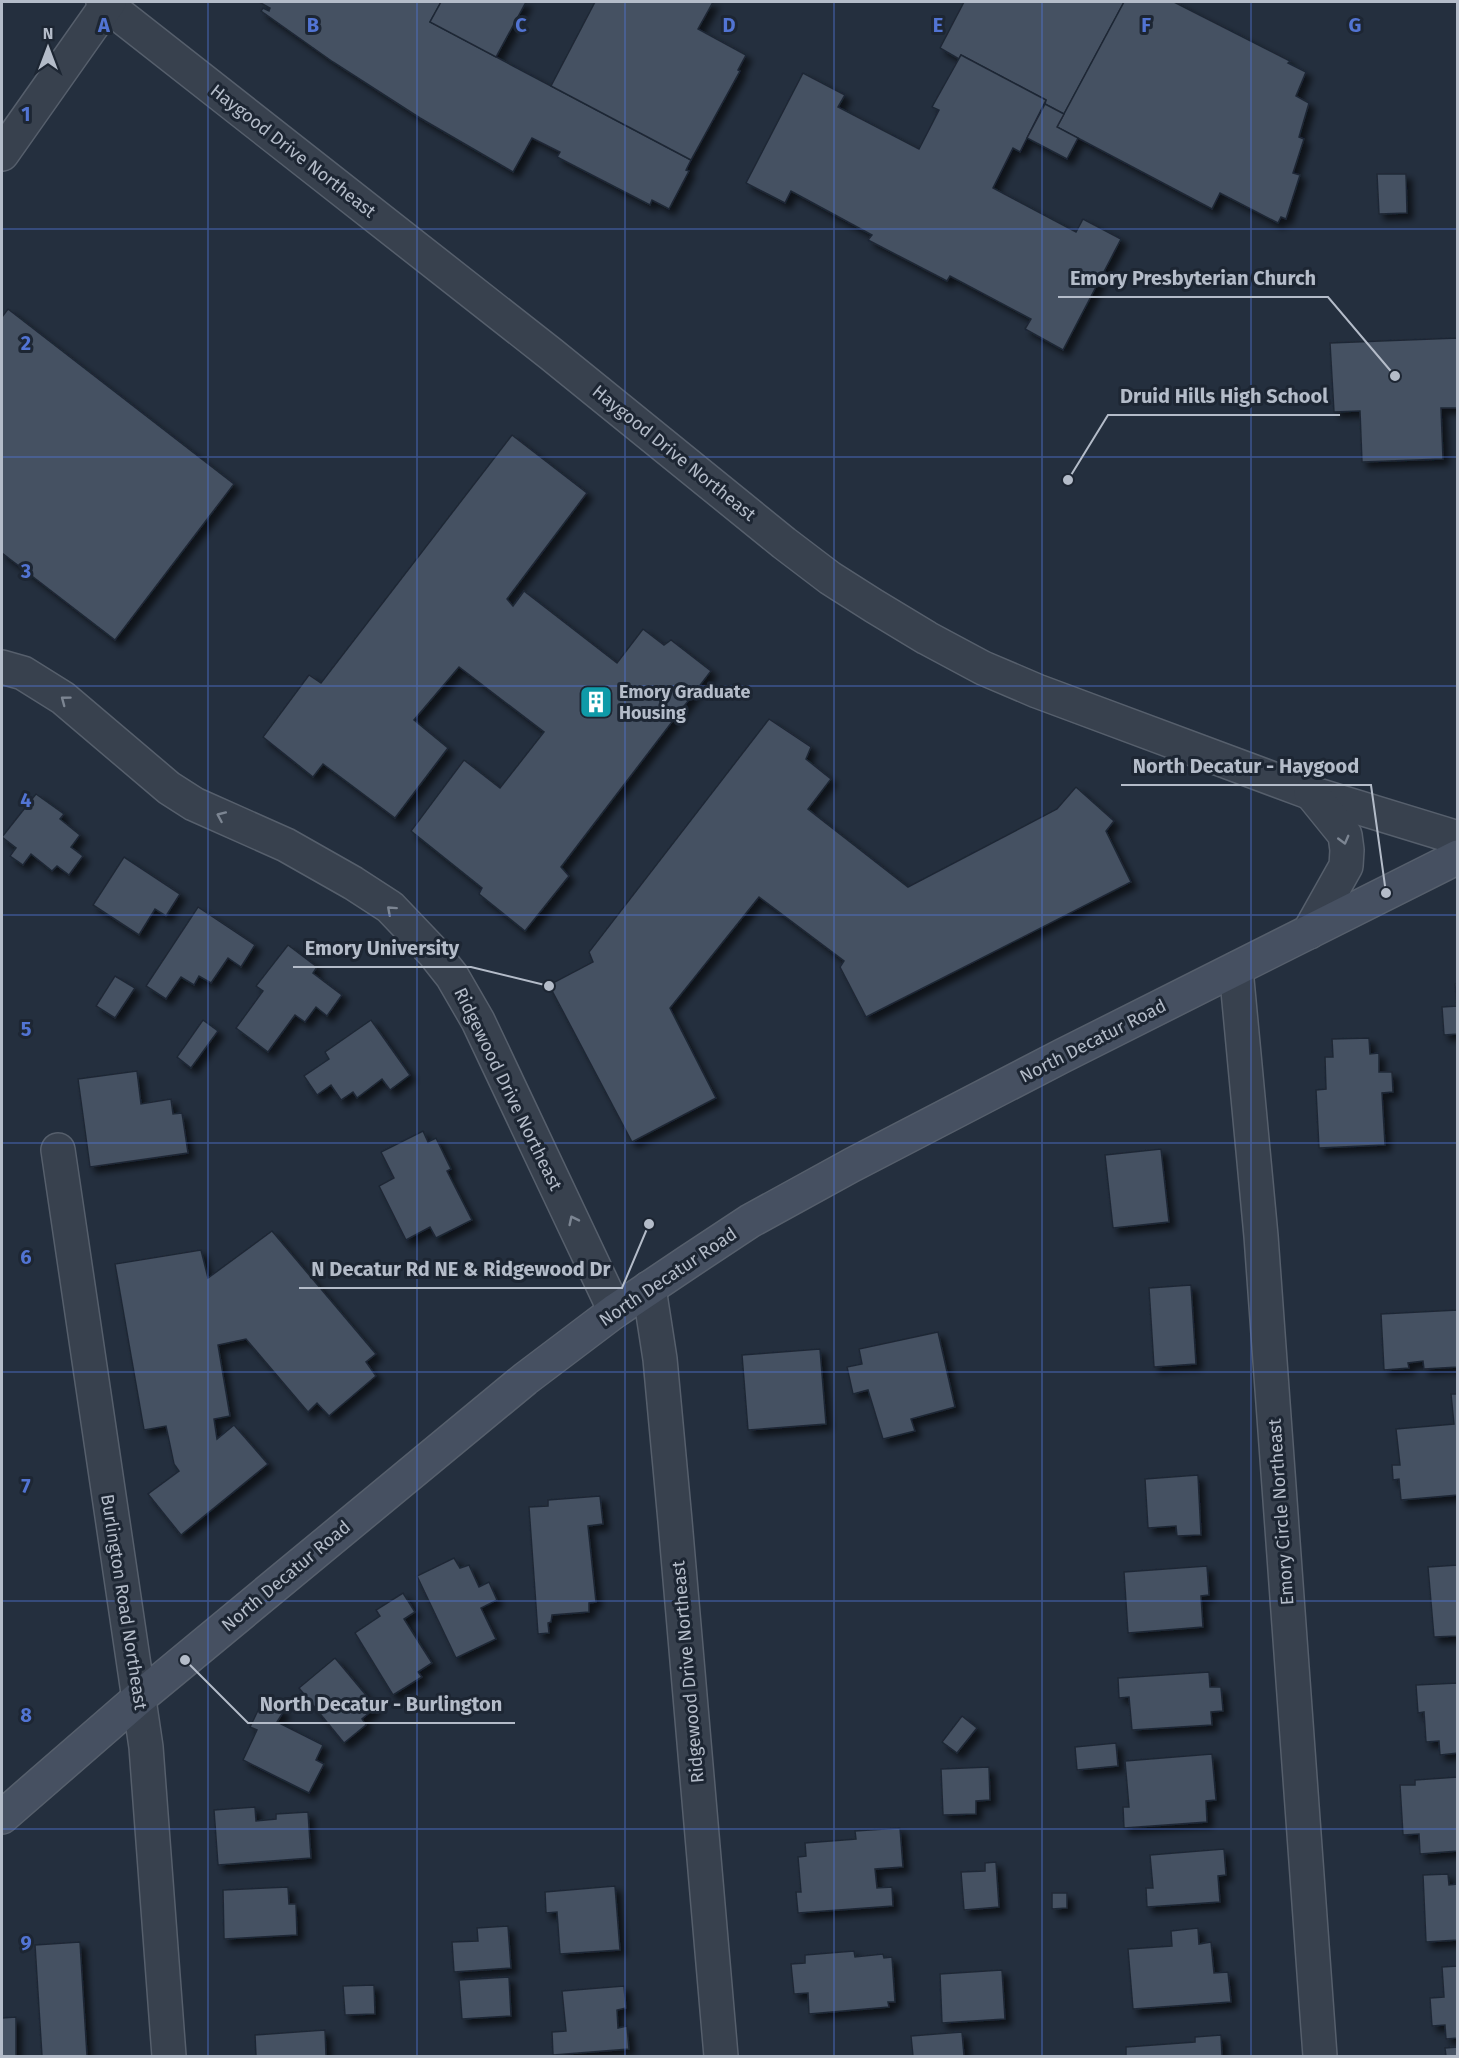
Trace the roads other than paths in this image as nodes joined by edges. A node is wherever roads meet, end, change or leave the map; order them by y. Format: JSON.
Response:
{"nodes":[{"id":1,"x":107,"y":3,"type":"edge"},
{"id":2,"x":5,"y":146,"type":"edge"},
{"id":3,"x":2,"y":667,"type":"edge"},
{"id":4,"x":1311,"y":793,"type":"junction"},
{"id":5,"x":1458,"y":838,"type":"edge"},
{"id":6,"x":1458,"y":857,"type":"edge"},
{"id":7,"x":1309,"y":932,"type":"junction"},
{"id":8,"x":1236,"y":969,"type":"junction"},
{"id":9,"x":58,"y":1150,"type":"dead end"},
{"id":10,"x":648,"y":1288,"type":"junction"},
{"id":11,"x":615,"y":1311,"type":"junction"},
{"id":12,"x":138,"y":1698,"type":"junction"},
{"id":13,"x":2,"y":1817,"type":"edge"},
{"id":14,"x":169,"y":2056,"type":"edge"},
{"id":15,"x":721,"y":2056,"type":"edge"},
{"id":16,"x":1320,"y":2056,"type":"edge"}],
"edges":[{"from":1,"to":2,"type":"street"},
{"from":1,"to":4,"type":"street","name":"Haygood Drive Northeast"},
{"from":11,"to":3,"type":"street","name":"Ridgewood Drive Northeast","one_way":true},
{"from":4,"to":5,"type":"street","name":"Haygood Drive Northeast"},
{"from":4,"to":7,"type":"street","one_way":true},
{"from":6,"to":7,"type":"main road","name":"North Decatur Road"},
{"from":7,"to":8,"type":"main road","name":"North Decatur Road"},
{"from":8,"to":10,"type":"main road","name":"North Decatur Road"},
{"from":8,"to":16,"type":"street","name":"Emory Circle Northeast"},
{"from":9,"to":12,"type":"street","name":"Burlington Road Northeast"},
{"from":10,"to":11,"type":"main road","name":"North Decatur Road"},
{"from":10,"to":15,"type":"street","name":"Ridgewood Drive Northeast"},
{"from":11,"to":12,"type":"main road","name":"North Decatur Road"},
{"from":12,"to":13,"type":"main road","name":"North Decatur Road"},
{"from":12,"to":14,"type":"street","name":"Burlington Road Northeast"}]}
